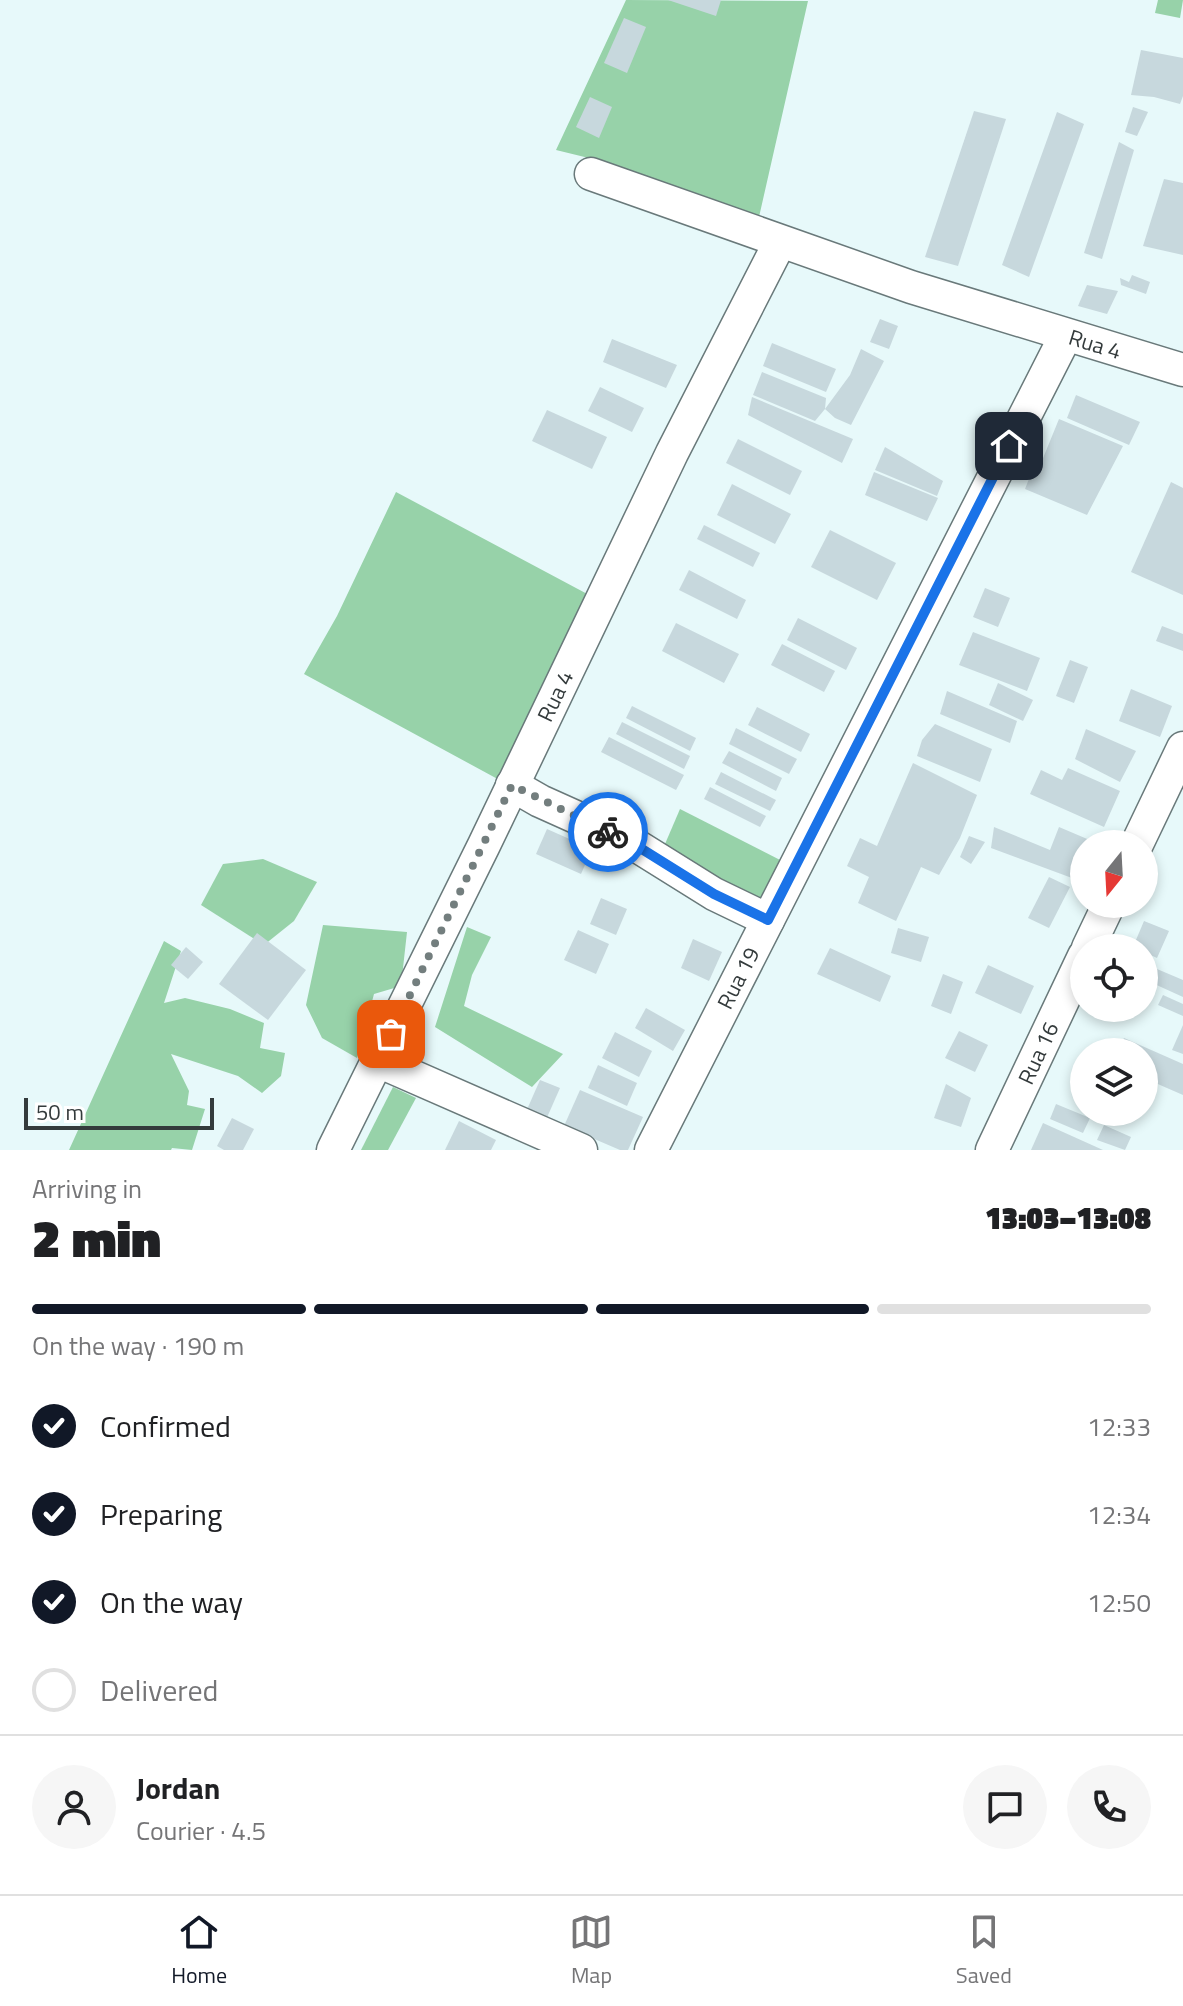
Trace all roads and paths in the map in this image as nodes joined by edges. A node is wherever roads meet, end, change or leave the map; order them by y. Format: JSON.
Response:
{"nodes":[{"id":1,"x":591,"y":174,"type":"dead end"},
{"id":2,"x":780,"y":242,"type":"junction"},
{"id":3,"x":1066,"y":335,"type":"junction"},
{"id":4,"x":1183,"y":370,"type":"edge"},
{"id":5,"x":1183,"y":748,"type":"edge"},
{"id":6,"x":512,"y":785,"type":"junction"},
{"id":7,"x":1144,"y":830,"type":"edge"},
{"id":8,"x":768,"y":920,"type":"junction"},
{"id":9,"x":1070,"y":986,"type":"edge"},
{"id":10,"x":378,"y":1061,"type":"junction"},
{"id":11,"x":662,"y":1146,"type":"edge"},
{"id":12,"x":333,"y":1150,"type":"edge"},
{"id":13,"x":581,"y":1150,"type":"edge"},
{"id":14,"x":992,"y":1150,"type":"edge"}],
"edges":[{"from":1,"to":2,"type":"street","name":"Rua 4"},
{"from":2,"to":3,"type":"street","name":"Rua 4"},
{"from":2,"to":6,"type":"street","name":"Rua 4"},
{"from":3,"to":4,"type":"street","name":"Rua 4"},
{"from":3,"to":8,"type":"street","name":"Rua 19"},
{"from":5,"to":7,"type":"street"},
{"from":6,"to":8,"type":"street"},
{"from":6,"to":10,"type":"street","name":"Rua 4"},
{"from":8,"to":11,"type":"street","name":"Rua 19"},
{"from":9,"to":14,"type":"street","name":"Rua 16"},
{"from":10,"to":12,"type":"street","name":"Rua 4"},
{"from":10,"to":13,"type":"street"}]}
